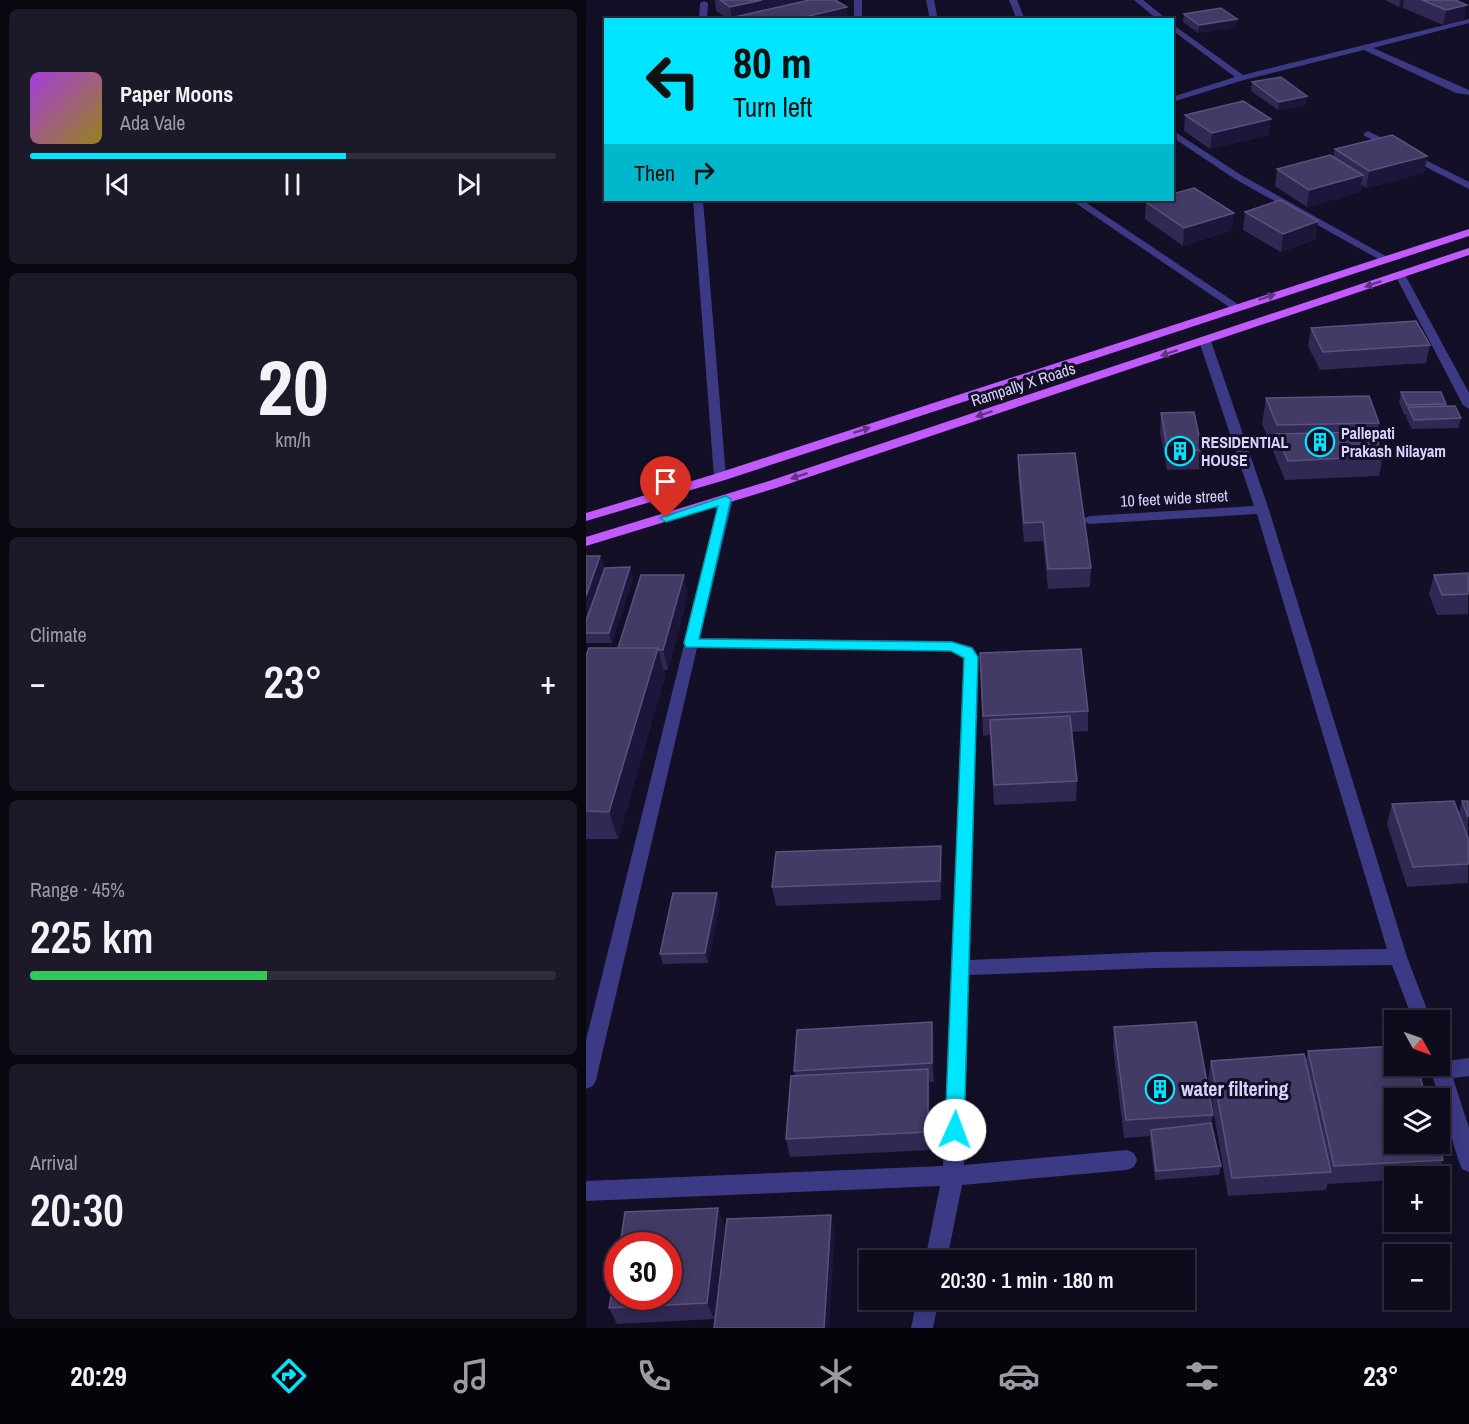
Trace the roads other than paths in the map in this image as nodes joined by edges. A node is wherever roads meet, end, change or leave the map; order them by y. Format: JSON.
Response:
{"nodes":[{"id":1,"x":858,"y":0,"type":"edge"},
{"id":2,"x":930,"y":0,"type":"edge"},
{"id":3,"x":1013,"y":0,"type":"edge"},
{"id":4,"x":1138,"y":0,"type":"edge"},
{"id":5,"x":704,"y":3,"type":"dead end"},
{"id":6,"x":703,"y":18,"type":"edge"},
{"id":7,"x":858,"y":18,"type":"edge"},
{"id":8,"x":934,"y":18,"type":"edge"},
{"id":9,"x":1020,"y":18,"type":"edge"},
{"id":10,"x":1161,"y":18,"type":"edge"},
{"id":11,"x":1468,"y":21,"type":"edge"},
{"id":12,"x":1174,"y":28,"type":"edge"},
{"id":13,"x":1365,"y":47,"type":"junction"},
{"id":14,"x":1241,"y":78,"type":"junction"},
{"id":15,"x":1468,"y":93,"type":"edge"},
{"id":16,"x":1174,"y":99,"type":"edge"},
{"id":17,"x":1174,"y":134,"type":"edge"},
{"id":18,"x":1368,"y":134,"type":"dead end"},
{"id":19,"x":1468,"y":186,"type":"edge"},
{"id":20,"x":698,"y":201,"type":"edge"},
{"id":21,"x":1077,"y":201,"type":"edge"},
{"id":22,"x":1468,"y":232,"type":"edge"},
{"id":23,"x":1468,"y":251,"type":"edge"},
{"id":24,"x":1386,"y":259,"type":"junction"},
{"id":25,"x":1400,"y":275,"type":"junction"},
{"id":26,"x":1236,"y":307,"type":"junction"},
{"id":27,"x":1206,"y":340,"type":"junction"},
{"id":28,"x":1468,"y":405,"type":"edge"},
{"id":29,"x":720,"y":477,"type":"junction"},
{"id":30,"x":726,"y":499,"type":"junction"},
{"id":31,"x":1262,"y":510,"type":"junction"},
{"id":32,"x":586,"y":517,"type":"edge"},
{"id":33,"x":1088,"y":520,"type":"dead end"},
{"id":34,"x":586,"y":542,"type":"edge"},
{"id":35,"x":691,"y":643,"type":"junction"},
{"id":36,"x":1398,"y":957,"type":"junction"},
{"id":37,"x":961,"y":968,"type":"junction"},
{"id":38,"x":1418,"y":1010,"type":"edge"},
{"id":39,"x":1450,"y":1067,"type":"edge"},
{"id":40,"x":1468,"y":1067,"type":"edge"},
{"id":41,"x":1443,"y":1076,"type":"edge"},
{"id":42,"x":586,"y":1080,"type":"edge"},
{"id":43,"x":1127,"y":1160,"type":"dead end"},
{"id":44,"x":1468,"y":1162,"type":"edge"},
{"id":45,"x":953,"y":1176,"type":"junction"},
{"id":46,"x":586,"y":1191,"type":"edge"},
{"id":47,"x":938,"y":1250,"type":"edge"},
{"id":48,"x":926,"y":1310,"type":"edge"},
{"id":49,"x":922,"y":1328,"type":"edge"}],
"edges":[{"from":1,"to":7,"type":"street"},
{"from":2,"to":8,"type":"street"},
{"from":3,"to":9,"type":"street"},
{"from":4,"to":10,"type":"street"},
{"from":5,"to":6,"type":"street"},
{"from":11,"to":13,"type":"street"},
{"from":12,"to":14,"type":"street"},
{"from":13,"to":14,"type":"street"},
{"from":13,"to":15,"type":"street"},
{"from":14,"to":16,"type":"street"},
{"from":17,"to":24,"type":"street"},
{"from":18,"to":19,"type":"street"},
{"from":20,"to":29,"type":"street"},
{"from":21,"to":26,"type":"street"},
{"from":22,"to":24,"type":"main road","name":"Rampally X Roads"},
{"from":23,"to":25,"type":"main road","name":"Rampally X Roads"},
{"from":26,"to":24,"type":"main road","name":"Rampally X Roads","one_way":true},
{"from":25,"to":27,"type":"main road","name":"Rampally X Roads","one_way":true},
{"from":25,"to":28,"type":"street"},
{"from":29,"to":26,"type":"main road","name":"Rampally X Roads","one_way":true},
{"from":27,"to":30,"type":"main road","name":"Rampally X Roads","one_way":true},
{"from":27,"to":31,"type":"street"},
{"from":29,"to":32,"type":"main road","name":"Rampally X Roads"},
{"from":30,"to":34,"type":"main road","name":"Rampally X Roads"},
{"from":30,"to":35,"type":"street"},
{"from":31,"to":33,"type":"street","name":"10 feet wide street"},
{"from":31,"to":36,"type":"street"},
{"from":35,"to":37,"type":"street"},
{"from":35,"to":42,"type":"street"},
{"from":36,"to":37,"type":"street"},
{"from":36,"to":38,"type":"street"},
{"from":37,"to":45,"type":"street"},
{"from":39,"to":40,"type":"street"},
{"from":41,"to":44,"type":"street"},
{"from":43,"to":45,"type":"street"},
{"from":45,"to":46,"type":"street"},
{"from":45,"to":47,"type":"street"},
{"from":48,"to":49,"type":"street"}]}
